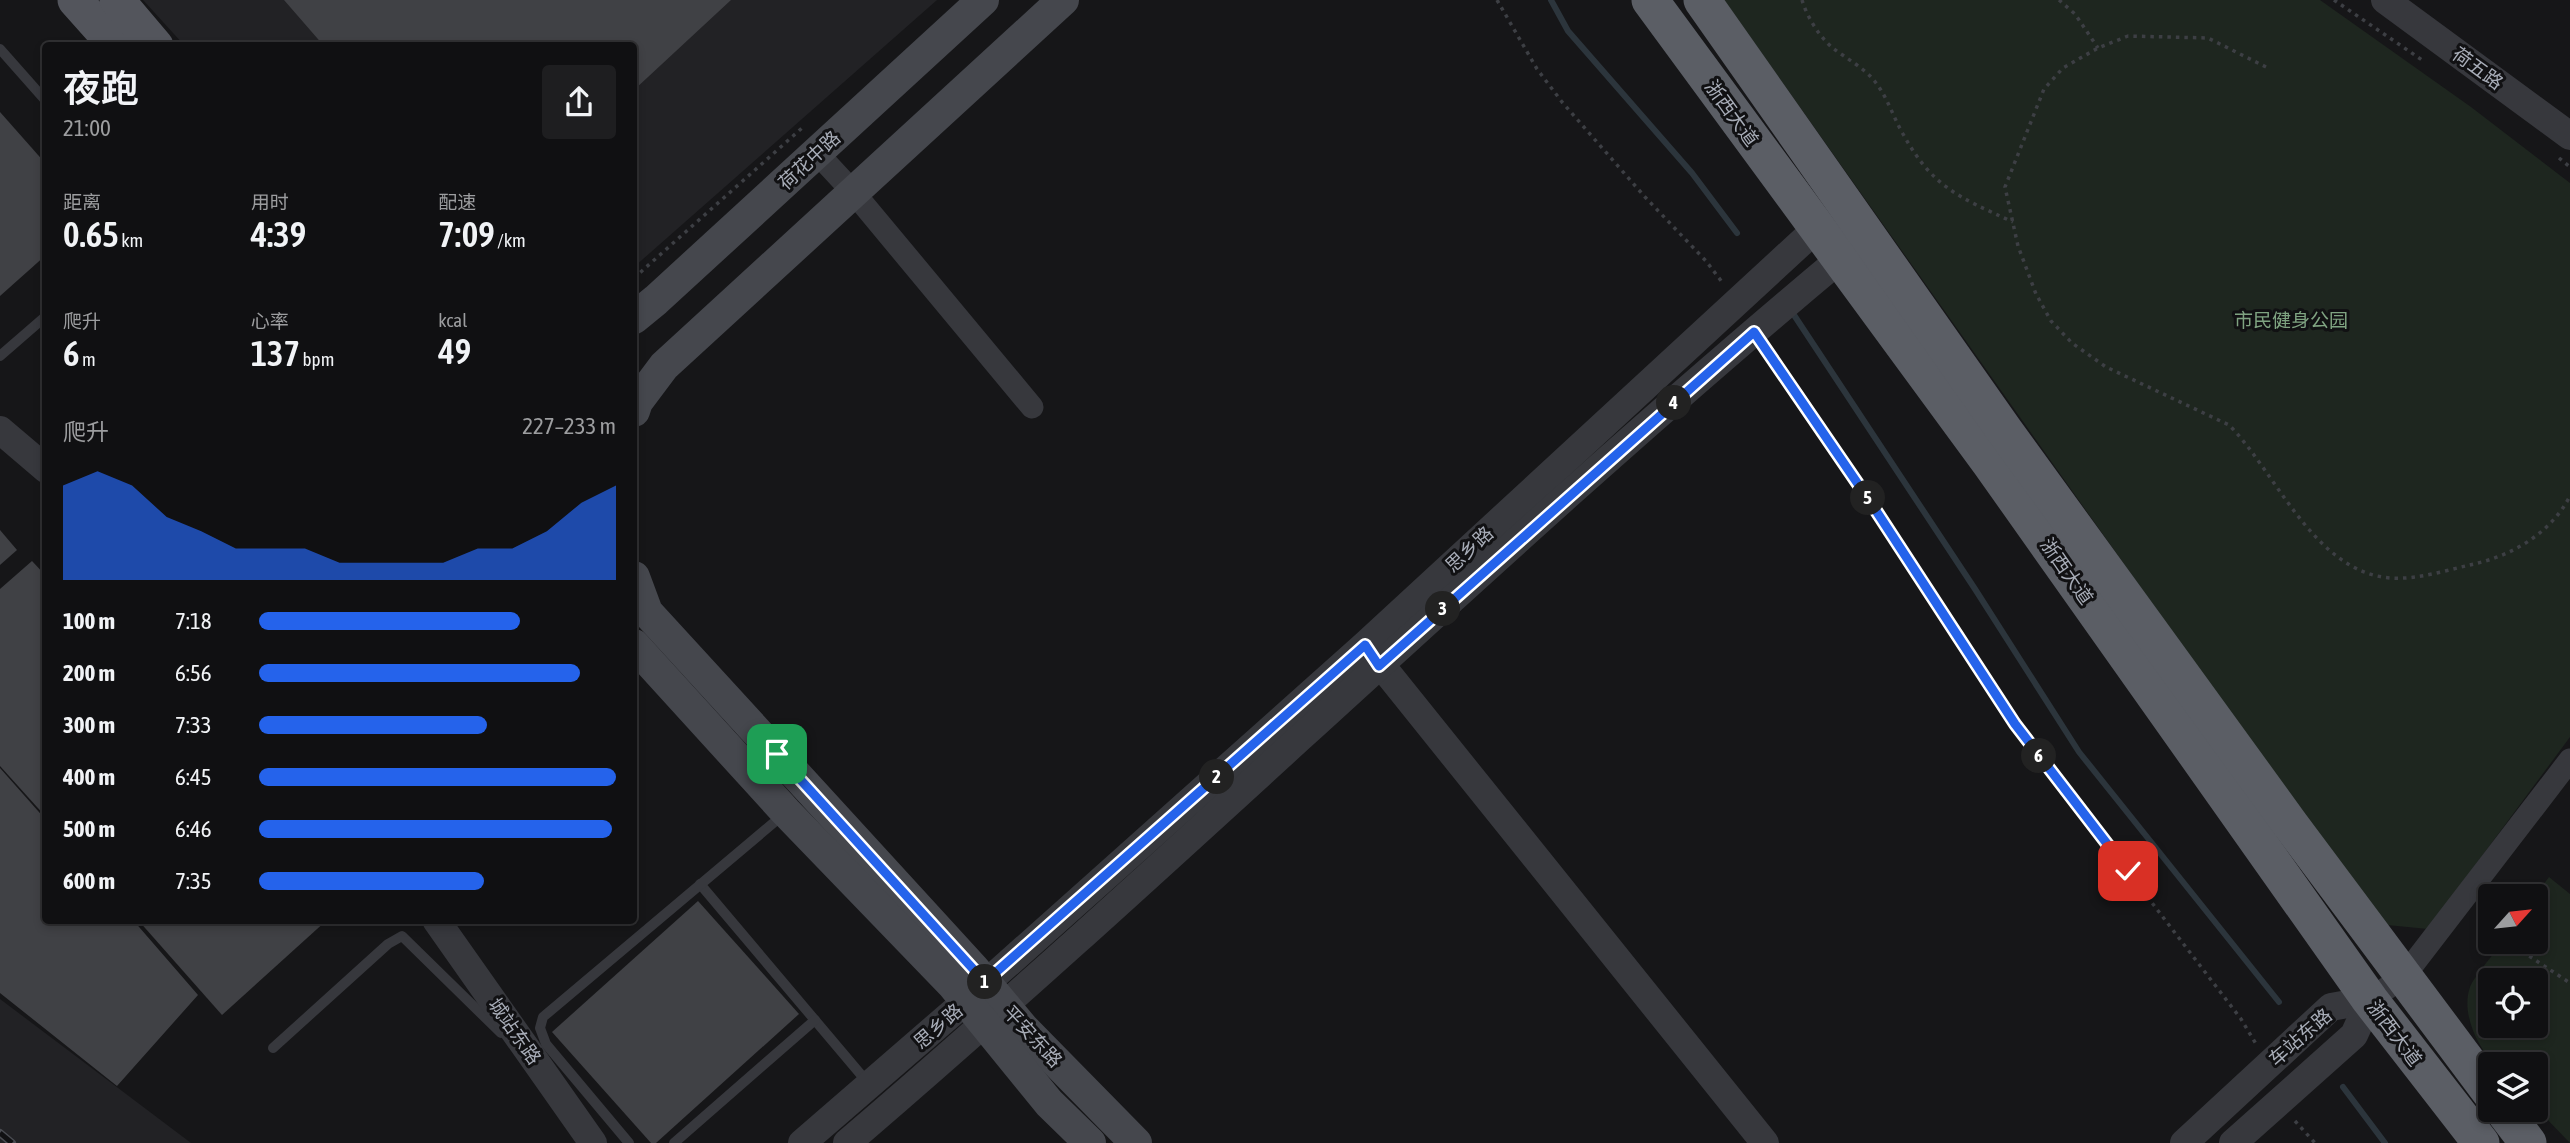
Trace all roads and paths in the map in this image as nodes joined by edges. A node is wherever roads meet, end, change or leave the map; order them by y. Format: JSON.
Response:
{"nodes":[{"id":1,"x":75,"y":0,"type":"edge"},
{"id":2,"x":117,"y":0,"type":"edge"},
{"id":3,"x":983,"y":0,"type":"edge"},
{"id":4,"x":1063,"y":0,"type":"edge"},
{"id":5,"x":1497,"y":0,"type":"edge"},
{"id":6,"x":1650,"y":0,"type":"edge"},
{"id":7,"x":1702,"y":0,"type":"edge"},
{"id":8,"x":1802,"y":0,"type":"edge"},
{"id":9,"x":2059,"y":0,"type":"edge"},
{"id":10,"x":2385,"y":0,"type":"edge"},
{"id":11,"x":112,"y":42,"type":"edge"},
{"id":12,"x":153,"y":42,"type":"edge"},
{"id":13,"x":2098,"y":48,"type":"junction"},
{"id":14,"x":0,"y":49,"type":"edge"},
{"id":15,"x":2266,"y":67,"type":"dead end"},
{"id":16,"x":42,"y":96,"type":"edge"},
{"id":17,"x":2570,"y":136,"type":"edge"},
{"id":18,"x":817,"y":153,"type":"junction"},
{"id":19,"x":854,"y":193,"type":"junction"},
{"id":20,"x":2013,"y":223,"type":"junction"},
{"id":21,"x":1817,"y":228,"type":"junction"},
{"id":22,"x":1840,"y":259,"type":"junction"},
{"id":23,"x":1736,"y":301,"type":"junction"},
{"id":24,"x":637,"y":316,"type":"edge"},
{"id":25,"x":42,"y":319,"type":"edge"},
{"id":26,"x":1754,"y":332,"type":"junction"},
{"id":27,"x":0,"y":356,"type":"edge"},
{"id":28,"x":637,"y":402,"type":"edge"},
{"id":29,"x":1032,"y":407,"type":"dead end"},
{"id":30,"x":0,"y":430,"type":"edge"},
{"id":31,"x":42,"y":466,"type":"edge"},
{"id":32,"x":2570,"y":495,"type":"edge"},
{"id":33,"x":637,"y":585,"type":"edge"},
{"id":34,"x":637,"y":648,"type":"edge"},
{"id":35,"x":1372,"y":655,"type":"junction"},
{"id":36,"x":2570,"y":760,"type":"edge"},
{"id":37,"x":786,"y":812,"type":"junction"},
{"id":38,"x":701,"y":884,"type":"junction"},
{"id":39,"x":439,"y":924,"type":"edge"},
{"id":40,"x":2526,"y":954,"type":"edge"},
{"id":41,"x":2404,"y":976,"type":"junction"},
{"id":42,"x":2570,"y":983,"type":"edge"},
{"id":43,"x":2370,"y":1000,"type":"junction"},
{"id":44,"x":985,"y":1003,"type":"junction"},
{"id":45,"x":815,"y":1020,"type":"junction"},
{"id":46,"x":273,"y":1048,"type":"dead end"},
{"id":47,"x":2268,"y":1064,"type":"junction"},
{"id":48,"x":2478,"y":1076,"type":"edge"},
{"id":49,"x":548,"y":1079,"type":"junction"},
{"id":50,"x":869,"y":1085,"type":"junction"},
{"id":51,"x":2278,"y":1101,"type":"junction"},
{"id":52,"x":2512,"y":1122,"type":"edge"},
{"id":53,"x":593,"y":1143,"type":"edge"},
{"id":54,"x":629,"y":1143,"type":"edge"},
{"id":55,"x":674,"y":1143,"type":"edge"},
{"id":56,"x":802,"y":1143,"type":"edge"},
{"id":57,"x":847,"y":1143,"type":"edge"},
{"id":58,"x":1090,"y":1143,"type":"edge"},
{"id":59,"x":1136,"y":1143,"type":"edge"},
{"id":60,"x":1765,"y":1143,"type":"edge"},
{"id":61,"x":2184,"y":1143,"type":"edge"},
{"id":62,"x":2233,"y":1143,"type":"edge"},
{"id":63,"x":2315,"y":1143,"type":"edge"},
{"id":64,"x":2481,"y":1143,"type":"edge"},
{"id":65,"x":2528,"y":1143,"type":"edge"}],
"edges":[{"from":1,"to":11,"type":"main road"},
{"from":2,"to":12,"type":"main road"},
{"from":3,"to":18,"type":"main road","name":"荷花中路"},
{"from":4,"to":19,"type":"main road"},
{"from":5,"to":23,"type":"path"},
{"from":6,"to":21,"type":"highway","name":"浙西大道"},
{"from":7,"to":41,"type":"highway","name":"浙西大道"},
{"from":8,"to":20,"type":"path"},
{"from":9,"to":13,"type":"path"},
{"from":10,"to":17,"type":"street","name":"荷五路"},
{"from":13,"to":15,"type":"path"},
{"from":13,"to":20,"type":"path"},
{"from":14,"to":16,"type":"lane"},
{"from":18,"to":19,"type":"street"},
{"from":18,"to":24,"type":"main road","name":"荷花中路"},
{"from":19,"to":28,"type":"main road"},
{"from":19,"to":29,"type":"street"},
{"from":20,"to":32,"type":"path"},
{"from":21,"to":22,"type":"highway","name":"浙西大道"},
{"from":21,"to":23,"type":"street","name":"思乡路"},
{"from":22,"to":26,"type":"street","name":"思乡路"},
{"from":22,"to":43,"type":"highway","name":"浙西大道"},
{"from":23,"to":35,"type":"street","name":"思乡路"},
{"from":25,"to":27,"type":"lane"},
{"from":26,"to":35,"type":"street","name":"思乡路"},
{"from":26,"to":47,"type":"path"},
{"from":30,"to":31,"type":"street"},
{"from":33,"to":44,"type":"main road","name":"平安东路"},
{"from":34,"to":37,"type":"main road","name":"平安东路"},
{"from":35,"to":44,"type":"street","name":"思乡路"},
{"from":35,"to":60,"type":"street"},
{"from":36,"to":41,"type":"street"},
{"from":37,"to":38,"type":"lane"},
{"from":37,"to":44,"type":"main road","name":"平安东路"},
{"from":38,"to":45,"type":"lane"},
{"from":38,"to":54,"type":"lane"},
{"from":39,"to":49,"type":"street","name":"城站东路"},
{"from":40,"to":42,"type":"path"},
{"from":41,"to":43,"type":"street"},
{"from":41,"to":48,"type":"highway","name":"浙西大道"},
{"from":43,"to":47,"type":"street","name":"车站东路"},
{"from":43,"to":51,"type":"street","name":"车站东路"},
{"from":43,"to":64,"type":"highway","name":"浙西大道"},
{"from":44,"to":50,"type":"street","name":"思乡路"},
{"from":44,"to":57,"type":"street","name":"思乡路"},
{"from":44,"to":58,"type":"main road","name":"平安东路"},
{"from":44,"to":59,"type":"main road","name":"平安东路"},
{"from":45,"to":50,"type":"lane"},
{"from":45,"to":55,"type":"lane"},
{"from":46,"to":49,"type":"lane"},
{"from":47,"to":61,"type":"street","name":"车站东路"},
{"from":49,"to":53,"type":"street","name":"城站东路"},
{"from":50,"to":56,"type":"street","name":"思乡路"},
{"from":51,"to":62,"type":"street","name":"车站东路"},
{"from":51,"to":63,"type":"path"},
{"from":52,"to":65,"type":"highway"}]}
